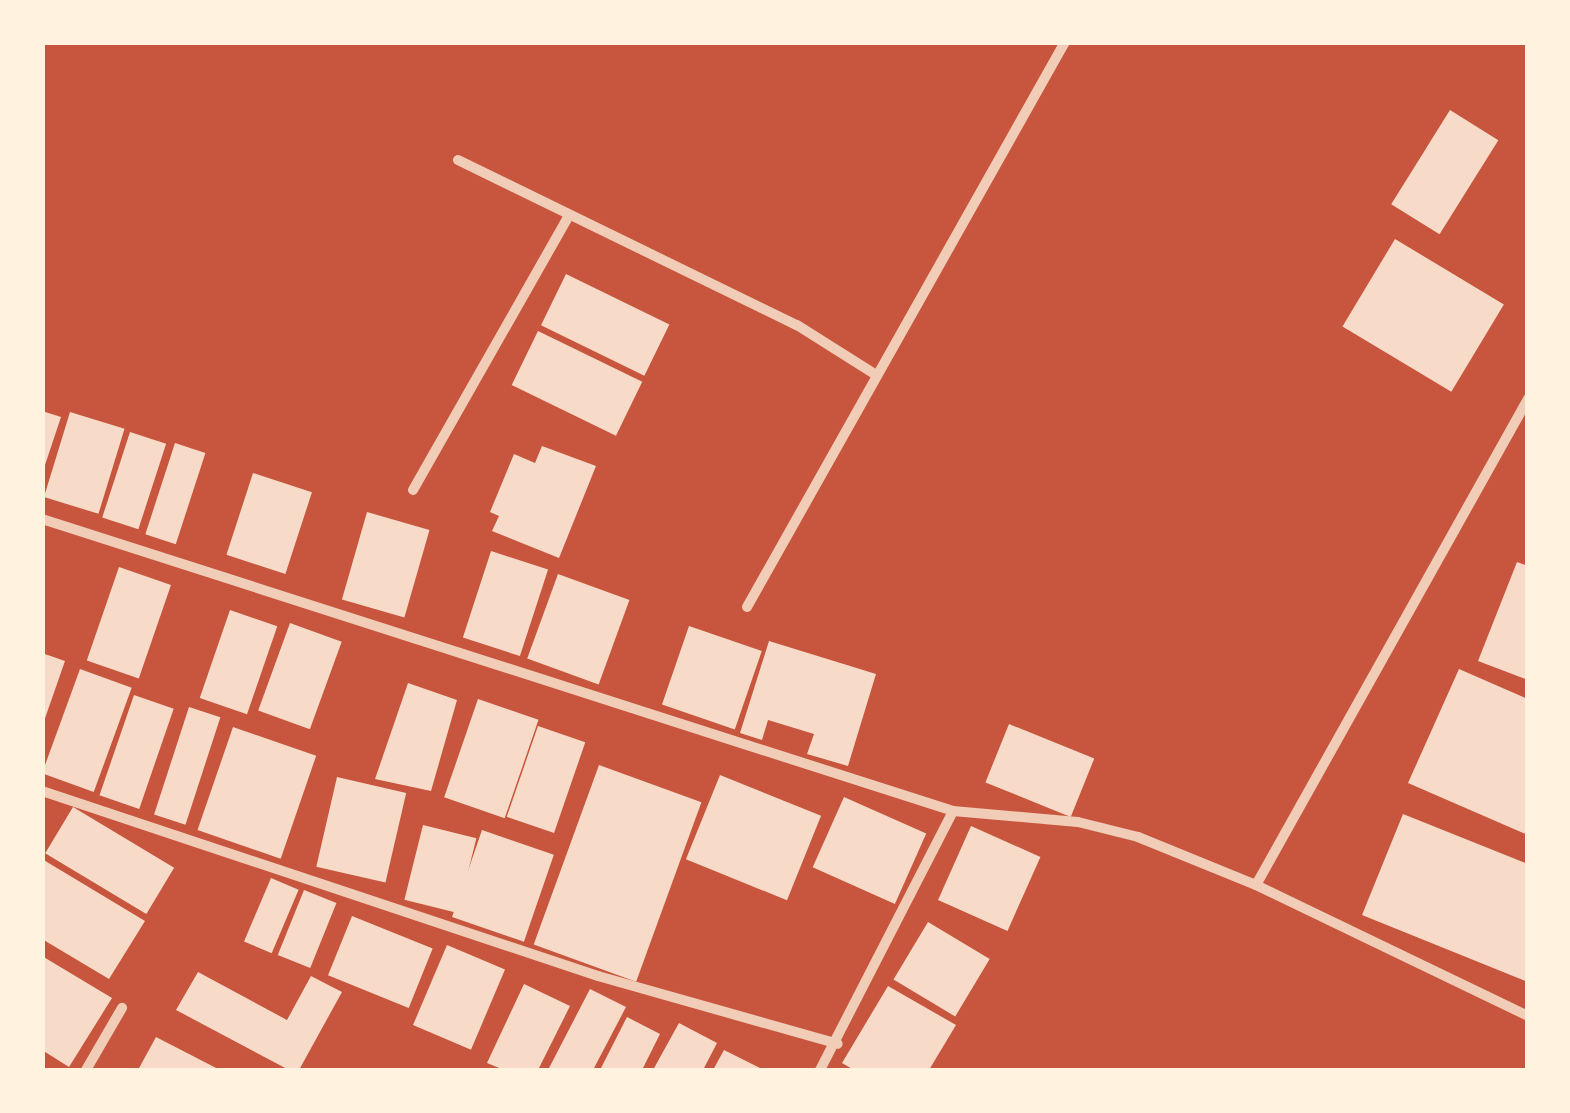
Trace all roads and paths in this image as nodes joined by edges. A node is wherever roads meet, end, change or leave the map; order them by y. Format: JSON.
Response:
{"nodes":[{"id":1,"x":1065,"y":42,"type":"edge"},
{"id":2,"x":458,"y":160,"type":"dead end"},
{"id":3,"x":569,"y":215,"type":"junction"},
{"id":4,"x":873,"y":373,"type":"junction"},
{"id":5,"x":1528,"y":399,"type":"edge"},
{"id":6,"x":413,"y":490,"type":"dead end"},
{"id":7,"x":42,"y":519,"type":"edge"},
{"id":8,"x":747,"y":607,"type":"dead end"},
{"id":9,"x":42,"y":791,"type":"edge"},
{"id":10,"x":953,"y":811,"type":"junction"},
{"id":11,"x":1256,"y":885,"type":"junction"},
{"id":12,"x":122,"y":1008,"type":"dead end"},
{"id":13,"x":1528,"y":1016,"type":"edge"},
{"id":14,"x":838,"y":1044,"type":"junction"},
{"id":15,"x":86,"y":1070,"type":"edge"},
{"id":16,"x":820,"y":1070,"type":"edge"}],
"edges":[{"from":1,"to":4,"type":"street"},
{"from":2,"to":3,"type":"street"},
{"from":3,"to":4,"type":"street"},
{"from":3,"to":6,"type":"street"},
{"from":4,"to":8,"type":"street"},
{"from":5,"to":11,"type":"street"},
{"from":7,"to":10,"type":"street"},
{"from":9,"to":14,"type":"street"},
{"from":10,"to":11,"type":"street"},
{"from":10,"to":14,"type":"street"},
{"from":11,"to":13,"type":"street"},
{"from":12,"to":15,"type":"street"},
{"from":14,"to":16,"type":"street"}]}
